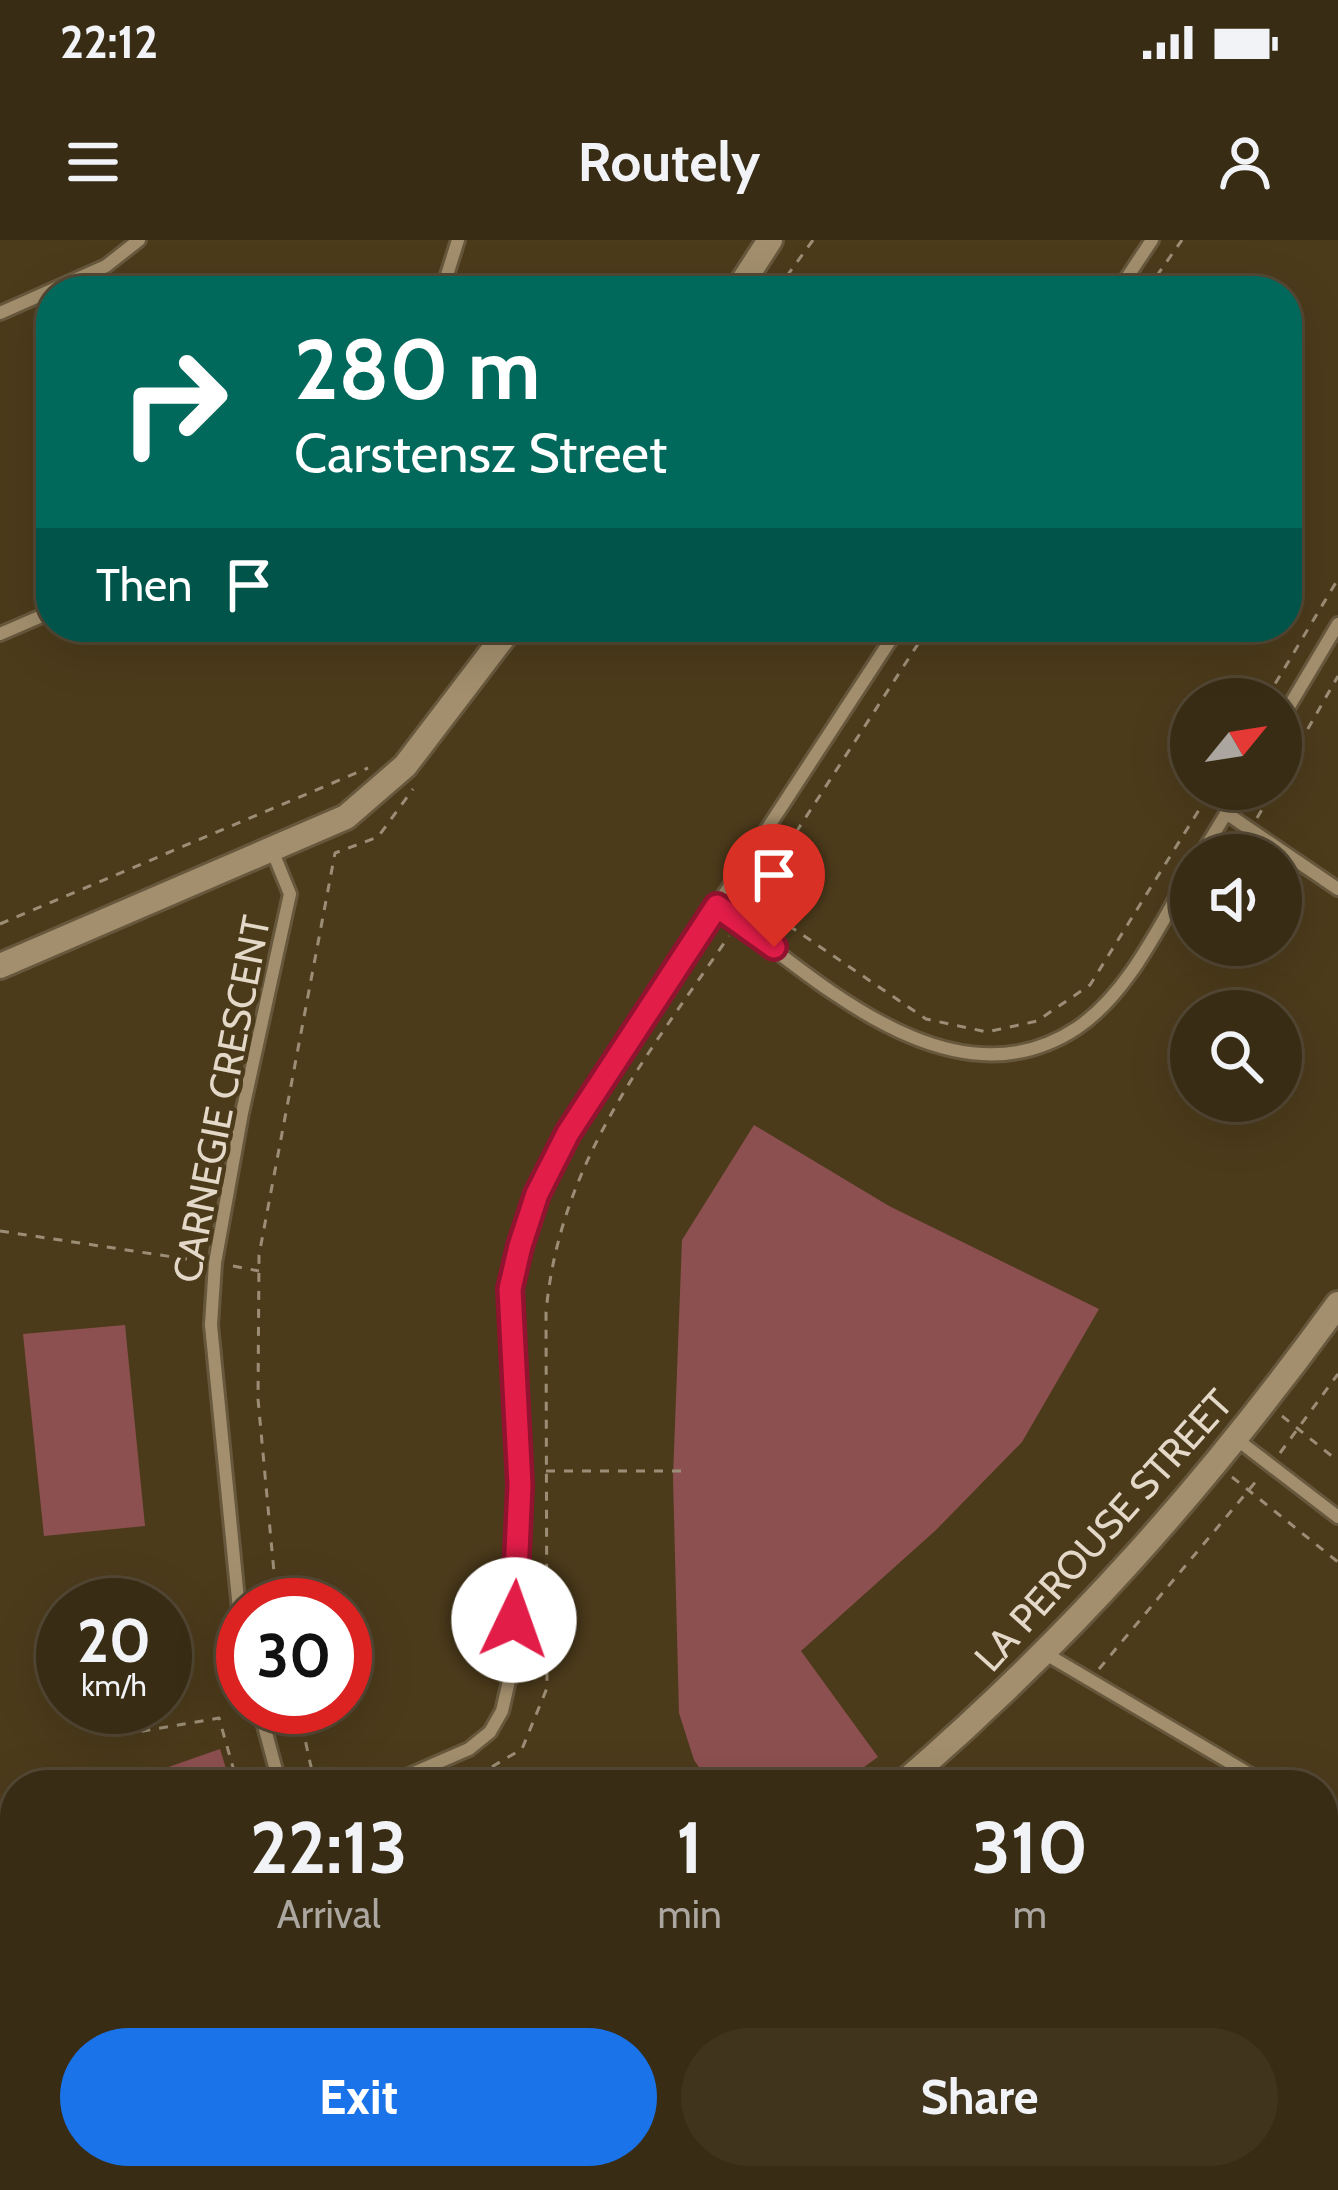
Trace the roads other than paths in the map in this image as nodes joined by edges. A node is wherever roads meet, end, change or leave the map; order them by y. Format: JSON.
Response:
{"nodes":[{"id":1,"x":139,"y":240,"type":"edge"},
{"id":2,"x":458,"y":240,"type":"edge"},
{"id":3,"x":770,"y":240,"type":"edge"},
{"id":4,"x":1152,"y":240,"type":"edge"},
{"id":5,"x":83,"y":276,"type":"edge"},
{"id":6,"x":447,"y":276,"type":"edge"},
{"id":7,"x":747,"y":276,"type":"edge"},
{"id":8,"x":1128,"y":276,"type":"edge"},
{"id":9,"x":36,"y":297,"type":"edge"},
{"id":10,"x":0,"y":313,"type":"edge"},
{"id":11,"x":36,"y":618,"type":"edge"},
{"id":12,"x":1338,"y":624,"type":"edge"},
{"id":13,"x":0,"y":634,"type":"edge"},
{"id":14,"x":500,"y":642,"type":"edge"},
{"id":15,"x":889,"y":642,"type":"edge"},
{"id":16,"x":1302,"y":685,"type":"edge"},
{"id":17,"x":1228,"y":810,"type":"edge"},
{"id":18,"x":1226,"y":813,"type":"junction"},
{"id":19,"x":1214,"y":834,"type":"edge"},
{"id":20,"x":271,"y":849,"type":"junction"},
{"id":21,"x":1338,"y":890,"type":"edge"},
{"id":22,"x":1170,"y":904,"type":"edge"},
{"id":23,"x":717,"y":906,"type":"junction"},
{"id":24,"x":0,"y":966,"type":"edge"},
{"id":25,"x":1338,"y":1304,"type":"edge"},
{"id":26,"x":1239,"y":1441,"type":"junction"},
{"id":27,"x":1338,"y":1517,"type":"edge"},
{"id":28,"x":236,"y":1578,"type":"edge"},
{"id":29,"x":1046,"y":1654,"type":"junction"},
{"id":30,"x":266,"y":1734,"type":"edge"},
{"id":31,"x":276,"y":1770,"type":"edge"},
{"id":32,"x":421,"y":1770,"type":"edge"},
{"id":33,"x":918,"y":1770,"type":"edge"},
{"id":34,"x":1243,"y":1770,"type":"edge"}],
"edges":[{"from":1,"to":5,"type":"street"},
{"from":2,"to":6,"type":"street"},
{"from":3,"to":7,"type":"street"},
{"from":4,"to":8,"type":"street"},
{"from":9,"to":10,"type":"street"},
{"from":11,"to":13,"type":"street"},
{"from":12,"to":16,"type":"street"},
{"from":14,"to":20,"type":"street"},
{"from":15,"to":23,"type":"street"},
{"from":17,"to":18,"type":"street"},
{"from":18,"to":19,"type":"street"},
{"from":18,"to":21,"type":"street"},
{"from":20,"to":24,"type":"street"},
{"from":20,"to":28,"type":"street","name":"CARNEGIE CRESCENT"},
{"from":22,"to":23,"type":"street"},
{"from":23,"to":32,"type":"street"},
{"from":25,"to":26,"type":"street","name":"LA PEROUSE STREET"},
{"from":26,"to":27,"type":"street"},
{"from":26,"to":29,"type":"street","name":"LA PEROUSE STREET"},
{"from":29,"to":33,"type":"street","name":"LA PEROUSE STREET"},
{"from":29,"to":34,"type":"street"},
{"from":30,"to":31,"type":"street"}]}
